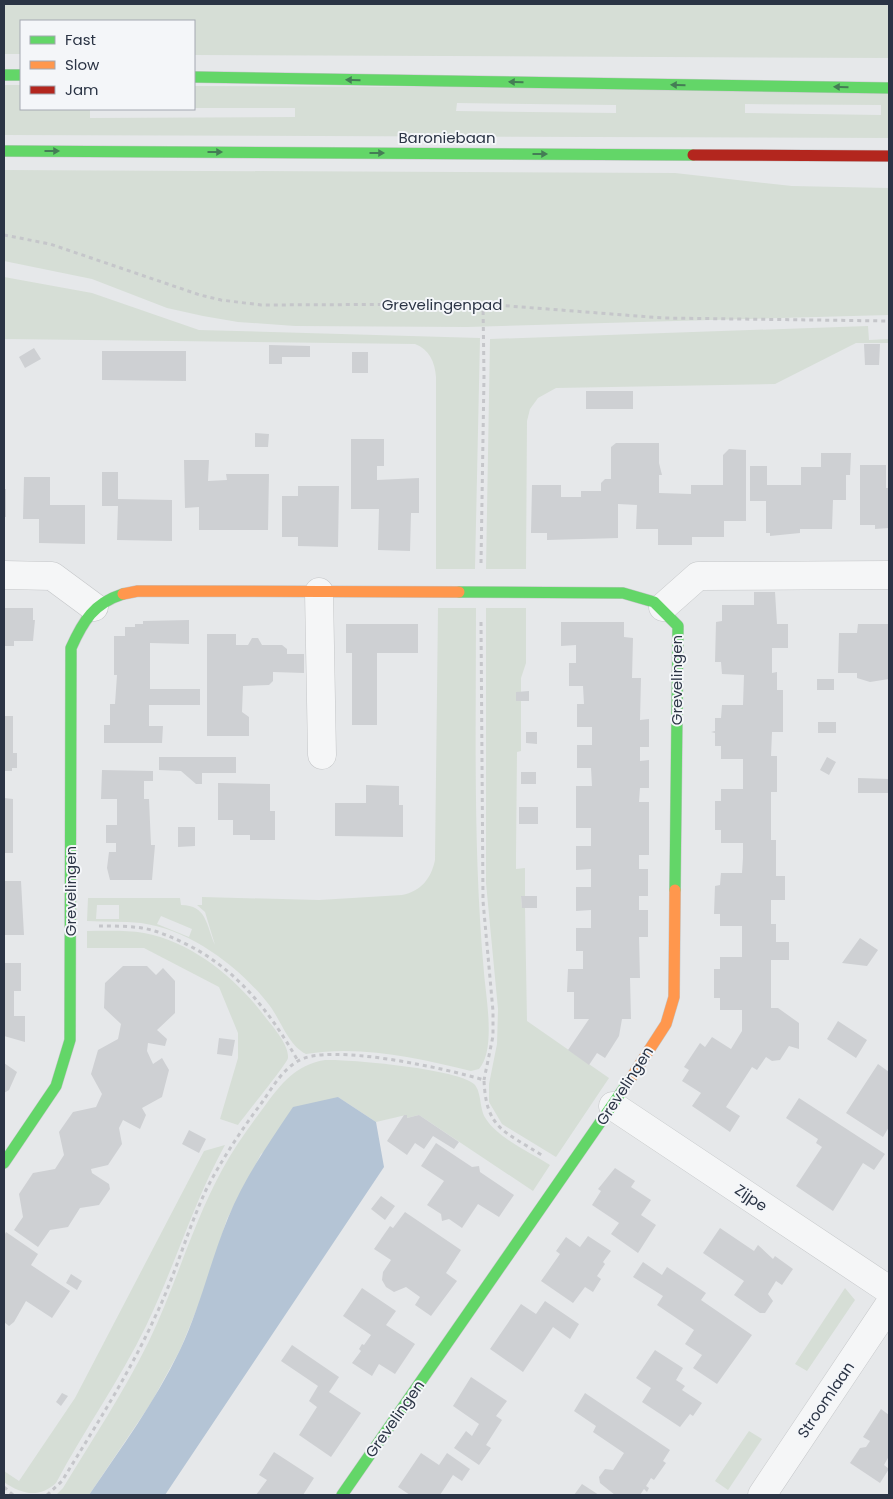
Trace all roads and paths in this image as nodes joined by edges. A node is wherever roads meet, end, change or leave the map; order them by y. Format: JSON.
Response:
{"nodes":[{"id":1,"x":4,"y":75,"type":"edge"},
{"id":2,"x":20,"y":75,"type":"edge"},
{"id":3,"x":195,"y":78,"type":"edge"},
{"id":4,"x":889,"y":88,"type":"edge"},
{"id":5,"x":4,"y":151,"type":"edge"},
{"id":6,"x":889,"y":156,"type":"edge"},
{"id":7,"x":4,"y":235,"type":"edge"},
{"id":8,"x":483,"y":304,"type":"junction"},
{"id":9,"x":889,"y":321,"type":"edge"},
{"id":10,"x":4,"y":575,"type":"edge"},
{"id":11,"x":889,"y":575,"type":"edge"},
{"id":12,"x":319,"y":592,"type":"junction"},
{"id":13,"x":481,"y":592,"type":"junction"},
{"id":14,"x":94,"y":607,"type":"junction"},
{"id":15,"x":663,"y":607,"type":"junction"},
{"id":16,"x":322,"y":755,"type":"dead end"},
{"id":17,"x":71,"y":926,"type":"junction"},
{"id":18,"x":298,"y":1060,"type":"junction"},
{"id":19,"x":484,"y":1080,"type":"junction"},
{"id":20,"x":613,"y":1106,"type":"junction"},
{"id":21,"x":4,"y":1163,"type":"edge"},
{"id":22,"x":568,"y":1172,"type":"junction"},
{"id":23,"x":889,"y":1290,"type":"edge"},
{"id":24,"x":889,"y":1305,"type":"edge"},
{"id":25,"x":4,"y":1487,"type":"edge"},
{"id":26,"x":13,"y":1495,"type":"edge"},
{"id":27,"x":48,"y":1495,"type":"edge"},
{"id":28,"x":342,"y":1495,"type":"edge"},
{"id":29,"x":762,"y":1495,"type":"edge"}],
"edges":[{"from":1,"to":2,"type":"street"},
{"from":4,"to":3,"type":"street","one_way":true},
{"from":5,"to":6,"type":"street","name":"Baroniebaan","one_way":true},
{"from":7,"to":8,"type":"path","name":"Grevelingenpad"},
{"from":8,"to":9,"type":"path","name":"Grevelingenpad"},
{"from":8,"to":13,"type":"path"},
{"from":10,"to":14,"type":"street"},
{"from":11,"to":15,"type":"street"},
{"from":12,"to":13,"type":"street","name":"Grevelingen"},
{"from":12,"to":14,"type":"street","name":"Grevelingen"},
{"from":12,"to":16,"type":"street"},
{"from":13,"to":15,"type":"street","name":"Grevelingen"},
{"from":13,"to":19,"type":"path"},
{"from":14,"to":17,"type":"street","name":"Grevelingen"},
{"from":15,"to":20,"type":"street","name":"Grevelingen"},
{"from":17,"to":18,"type":"path"},
{"from":17,"to":21,"type":"street","name":"Grevelingen"},
{"from":18,"to":19,"type":"path"},
{"from":18,"to":27,"type":"path"},
{"from":19,"to":22,"type":"path"},
{"from":20,"to":22,"type":"street","name":"Grevelingen"},
{"from":20,"to":23,"type":"street","name":"Zijpe"},
{"from":22,"to":28,"type":"street","name":"Grevelingen"},
{"from":24,"to":29,"type":"street","name":"Stroomlaan"},
{"from":25,"to":26,"type":"path"}]}
